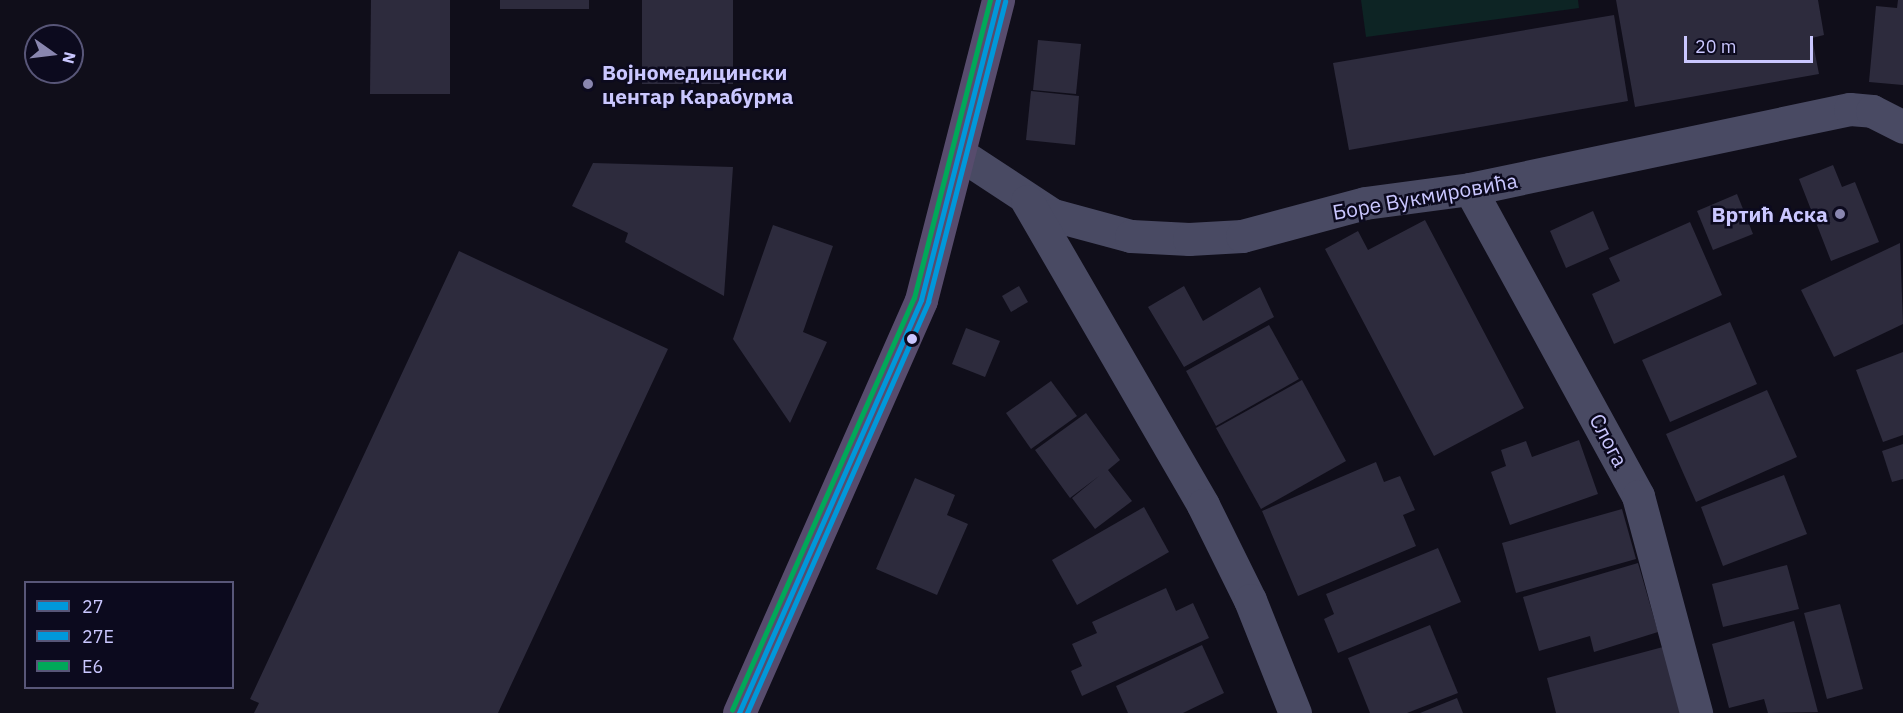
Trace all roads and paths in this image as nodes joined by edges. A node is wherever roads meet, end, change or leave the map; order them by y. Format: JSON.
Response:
{"nodes":[{"id":1,"x":998,"y":0,"type":"edge"},
{"id":2,"x":1903,"y":127,"type":"edge"},
{"id":3,"x":960,"y":154,"type":"junction"},
{"id":4,"x":1470,"y":189,"type":"junction"},
{"id":5,"x":1027,"y":201,"type":"junction"},
{"id":6,"x":739,"y":713,"type":"edge"},
{"id":7,"x":1294,"y":713,"type":"edge"},
{"id":8,"x":1696,"y":713,"type":"edge"}],
"edges":[{"from":1,"to":3,"type":"main road"},
{"from":2,"to":4,"type":"street","name":"Боре Вукмировића"},
{"from":3,"to":5,"type":"street","name":"Боре Вукмировића"},
{"from":3,"to":6,"type":"main road"},
{"from":4,"to":5,"type":"street","name":"Боре Вукмировића"},
{"from":4,"to":8,"type":"street","name":"Слога"},
{"from":5,"to":7,"type":"street"}]}
